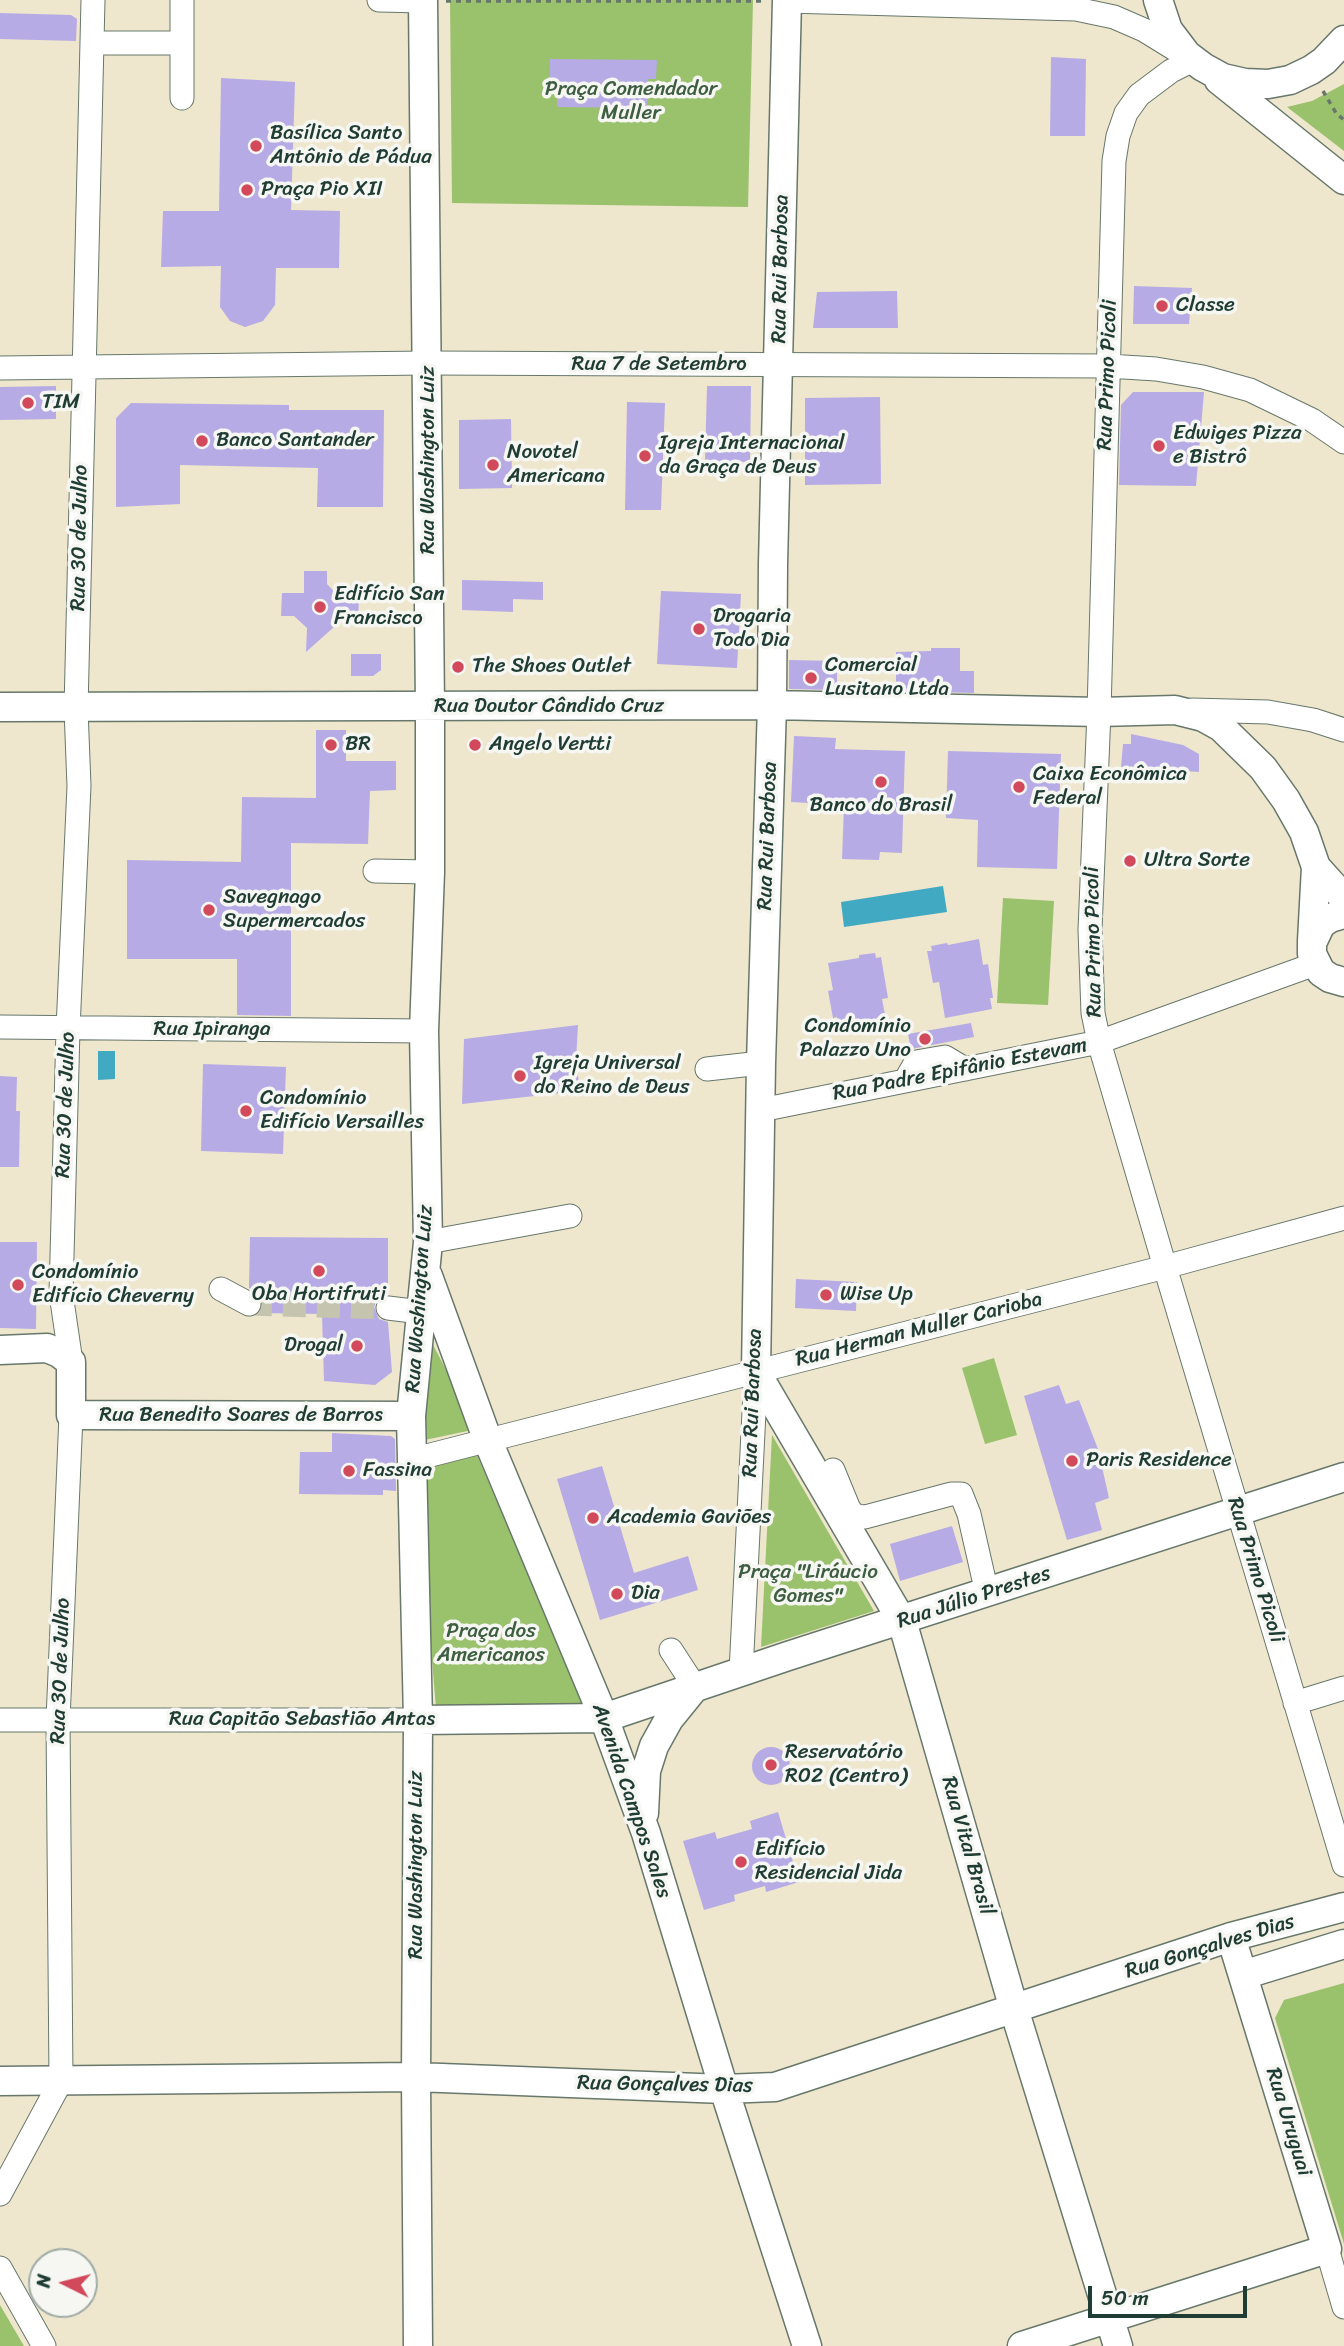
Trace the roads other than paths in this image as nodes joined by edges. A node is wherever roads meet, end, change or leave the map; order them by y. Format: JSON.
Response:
{"nodes":[{"id":1,"x":93,"y":0,"type":"edge"},
{"id":2,"x":182,"y":0,"type":"edge"},
{"id":3,"x":379,"y":0,"type":"edge"},
{"id":4,"x":423,"y":0,"type":"edge"},
{"id":5,"x":787,"y":0,"type":"edge"},
{"id":6,"x":1158,"y":0,"type":"edge"},
{"id":7,"x":1344,"y":40,"type":"edge"},
{"id":8,"x":92,"y":43,"type":"junction"},
{"id":9,"x":182,"y":43,"type":"junction"},
{"id":10,"x":1198,"y":64,"type":"junction"},
{"id":11,"x":182,"y":99,"type":"dead end"},
{"id":12,"x":1344,"y":180,"type":"edge"},
{"id":13,"x":428,"y":363,"type":"junction"},
{"id":14,"x":778,"y":365,"type":"junction"},
{"id":15,"x":1108,"y":366,"type":"junction"},
{"id":16,"x":0,"y":368,"type":"edge"},
{"id":17,"x":84,"y":368,"type":"junction"},
{"id":18,"x":1344,"y":442,"type":"edge"},
{"id":19,"x":772,"y":705,"type":"junction"},
{"id":20,"x":0,"y":707,"type":"edge"},
{"id":21,"x":430,"y":708,"type":"junction"},
{"id":22,"x":76,"y":709,"type":"junction"},
{"id":23,"x":1175,"y":710,"type":"junction"},
{"id":24,"x":1099,"y":712,"type":"junction"},
{"id":25,"x":1344,"y":730,"type":"edge"},
{"id":26,"x":1317,"y":867,"type":"junction"},
{"id":27,"x":375,"y":871,"type":"dead end"},
{"id":28,"x":430,"y":872,"type":"junction"},
{"id":29,"x":1344,"y":898,"type":"edge"},
{"id":30,"x":1344,"y":914,"type":"edge"},
{"id":31,"x":1323,"y":965,"type":"edge"},
{"id":32,"x":1344,"y":990,"type":"edge"},
{"id":33,"x":0,"y":1027,"type":"edge"},
{"id":34,"x":68,"y":1029,"type":"junction"},
{"id":35,"x":424,"y":1031,"type":"junction"},
{"id":36,"x":1099,"y":1042,"type":"junction"},
{"id":37,"x":761,"y":1063,"type":"junction"},
{"id":38,"x":707,"y":1069,"type":"dead end"},
{"id":39,"x":761,"y":1110,"type":"junction"},
{"id":40,"x":570,"y":1216,"type":"dead end"},
{"id":41,"x":1344,"y":1218,"type":"edge"},
{"id":42,"x":427,"y":1254,"type":"junction"},
{"id":43,"x":1165,"y":1267,"type":"junction"},
{"id":44,"x":221,"y":1289,"type":"dead end"},
{"id":45,"x":249,"y":1304,"type":"tunnel mouth"},
{"id":46,"x":388,"y":1308,"type":"tunnel mouth"},
{"id":47,"x":421,"y":1312,"type":"junction"},
{"id":48,"x":0,"y":1350,"type":"edge"},
{"id":49,"x":71,"y":1362,"type":"junction"},
{"id":50,"x":756,"y":1372,"type":"junction"},
{"id":51,"x":71,"y":1415,"type":"junction"},
{"id":52,"x":411,"y":1416,"type":"junction"},
{"id":53,"x":488,"y":1441,"type":"junction"},
{"id":54,"x":411,"y":1460,"type":"junction"},
{"id":55,"x":833,"y":1471,"type":"dead end"},
{"id":56,"x":1344,"y":1477,"type":"edge"},
{"id":57,"x":1237,"y":1512,"type":"junction"},
{"id":58,"x":987,"y":1593,"type":"junction"},
{"id":59,"x":902,"y":1621,"type":"junction"},
{"id":60,"x":671,"y":1650,"type":"dead end"},
{"id":61,"x":741,"y":1672,"type":"junction"},
{"id":62,"x":695,"y":1687,"type":"junction"},
{"id":63,"x":1344,"y":1688,"type":"edge"},
{"id":64,"x":1295,"y":1703,"type":"junction"},
{"id":65,"x":604,"y":1718,"type":"junction"},
{"id":66,"x":0,"y":1720,"type":"edge"},
{"id":67,"x":58,"y":1720,"type":"junction"},
{"id":68,"x":418,"y":1720,"type":"junction"},
{"id":69,"x":646,"y":1833,"type":"junction"},
{"id":70,"x":1344,"y":1866,"type":"edge"},
{"id":71,"x":1344,"y":1907,"type":"edge"},
{"id":72,"x":1231,"y":1937,"type":"junction"},
{"id":73,"x":1344,"y":1944,"type":"edge"},
{"id":74,"x":1243,"y":1975,"type":"junction"},
{"id":75,"x":1014,"y":2009,"type":"junction"},
{"id":76,"x":416,"y":2077,"type":"junction"},
{"id":77,"x":0,"y":2081,"type":"edge"},
{"id":78,"x":61,"y":2081,"type":"junction"},
{"id":79,"x":724,"y":2089,"type":"junction"},
{"id":80,"x":0,"y":2194,"type":"edge"},
{"id":81,"x":1326,"y":2249,"type":"junction"},
{"id":82,"x":0,"y":2268,"type":"edge"},
{"id":83,"x":1344,"y":2306,"type":"edge"},
{"id":84,"x":1109,"y":2318,"type":"junction"},
{"id":85,"x":44,"y":2346,"type":"edge"},
{"id":86,"x":418,"y":2346,"type":"edge"},
{"id":87,"x":807,"y":2346,"type":"edge"},
{"id":88,"x":1023,"y":2346,"type":"edge"},
{"id":89,"x":1118,"y":2346,"type":"edge"}],
"edges":[{"from":1,"to":8,"type":"street","name":"Rua 30 de Julho"},
{"from":2,"to":9,"type":"street"},
{"from":3,"to":4,"type":"street"},
{"from":4,"to":13,"type":"main road","name":"Rua Washington Luiz"},
{"from":5,"to":10,"type":"street"},
{"from":5,"to":14,"type":"main road","name":"Rua Rui Barbosa"},
{"from":6,"to":10,"type":"main road"},
{"from":7,"to":10,"type":"main road"},
{"from":8,"to":9,"type":"street"},
{"from":8,"to":17,"type":"street","name":"Rua 30 de Julho"},
{"from":9,"to":11,"type":"street"},
{"from":10,"to":12,"type":"main road"},
{"from":10,"to":15,"type":"street","name":"Rua Primo Picoli"},
{"from":13,"to":14,"type":"street","name":"Rua 7 de Setembro"},
{"from":13,"to":17,"type":"street","name":"Rua 7 de Setembro"},
{"from":13,"to":21,"type":"main road","name":"Rua Washington Luiz"},
{"from":14,"to":15,"type":"street","name":"Rua 7 de Setembro"},
{"from":14,"to":19,"type":"main road","name":"Rua Rui Barbosa"},
{"from":15,"to":18,"type":"street","name":"Rua 7 de Setembro"},
{"from":15,"to":24,"type":"street","name":"Rua Primo Picoli"},
{"from":16,"to":17,"type":"street","name":"Rua 7 de Setembro"},
{"from":17,"to":22,"type":"street","name":"Rua 30 de Julho"},
{"from":19,"to":21,"type":"main road","name":"Rua Doutor Cândido Cruz"},
{"from":19,"to":24,"type":"main road","name":"Rua Doutor Cândido Cruz"},
{"from":19,"to":37,"type":"main road","name":"Rua Rui Barbosa"},
{"from":20,"to":22,"type":"main road","name":"Rua Doutor Cândido Cruz"},
{"from":21,"to":22,"type":"main road","name":"Rua Doutor Cândido Cruz"},
{"from":21,"to":28,"type":"main road","name":"Rua Washington Luiz"},
{"from":22,"to":34,"type":"street","name":"Rua 30 de Julho"},
{"from":23,"to":24,"type":"main road","name":"Rua Doutor Cândido Cruz"},
{"from":23,"to":25,"type":"street"},
{"from":23,"to":26,"type":"main road","name":"Rua Doutor Cândido Cruz"},
{"from":24,"to":36,"type":"street","name":"Rua Primo Picoli"},
{"from":26,"to":29,"type":"main road"},
{"from":26,"to":31,"type":"main road"},
{"from":27,"to":28,"type":"street"},
{"from":28,"to":35,"type":"main road","name":"Rua Washington Luiz"},
{"from":30,"to":31,"type":"main road"},
{"from":31,"to":32,"type":"main road"},
{"from":31,"to":36,"type":"street","name":"Rua Padre Epifânio Estevam"},
{"from":33,"to":34,"type":"street","name":"Rua Ipiranga"},
{"from":34,"to":35,"type":"street","name":"Rua Ipiranga"},
{"from":34,"to":49,"type":"street","name":"Rua 30 de Julho"},
{"from":35,"to":42,"type":"main road","name":"Rua Washington Luiz"},
{"from":36,"to":39,"type":"street","name":"Rua Padre Epifânio Estevam"},
{"from":36,"to":43,"type":"street","name":"Rua Primo Picoli"},
{"from":37,"to":38,"type":"street"},
{"from":37,"to":39,"type":"main road","name":"Rua Rui Barbosa"},
{"from":39,"to":50,"type":"main road","name":"Rua Rui Barbosa"},
{"from":40,"to":42,"type":"street"},
{"from":41,"to":43,"type":"street","name":"Rua Herman Muller Carioba"},
{"from":42,"to":47,"type":"main road","name":"Rua Washington Luiz"},
{"from":42,"to":53,"type":"main road","name":"Avenida Campos Sales"},
{"from":43,"to":50,"type":"street","name":"Rua Herman Muller Carioba"},
{"from":43,"to":57,"type":"street","name":"Rua Primo Picoli"},
{"from":44,"to":45,"type":"street"},
{"from":46,"to":47,"type":"street"},
{"from":47,"to":52,"type":"main road","name":"Rua Washington Luiz"},
{"from":48,"to":49,"type":"main road"},
{"from":49,"to":51,"type":"main road","name":"Rua 30 de Julho"},
{"from":50,"to":53,"type":"street","name":"Rua Herman Muller Carioba"},
{"from":50,"to":59,"type":"main road","name":"Rua Vital Brasil"},
{"from":50,"to":61,"type":"street","name":"Rua Rui Barbosa"},
{"from":51,"to":52,"type":"main road","name":"Rua Benedito Soares de Barros"},
{"from":51,"to":67,"type":"street","name":"Rua 30 de Julho"},
{"from":52,"to":54,"type":"main road","name":"Rua Washington Luiz"},
{"from":53,"to":54,"type":"street","name":"Rua Herman Muller Carioba"},
{"from":53,"to":65,"type":"main road","name":"Avenida Campos Sales"},
{"from":54,"to":68,"type":"main road","name":"Rua Washington Luiz"},
{"from":55,"to":58,"type":"street"},
{"from":56,"to":57,"type":"main road","name":"Rua Júlio Prestes"},
{"from":57,"to":58,"type":"main road","name":"Rua Júlio Prestes"},
{"from":57,"to":64,"type":"street","name":"Rua Primo Picoli"},
{"from":58,"to":59,"type":"main road","name":"Rua Júlio Prestes"},
{"from":59,"to":61,"type":"main road","name":"Rua Júlio Prestes"},
{"from":59,"to":75,"type":"main road","name":"Rua Vital Brasil"},
{"from":60,"to":62,"type":"street"},
{"from":61,"to":62,"type":"main road","name":"Rua Júlio Prestes"},
{"from":62,"to":65,"type":"main road","name":"Rua Júlio Prestes"},
{"from":62,"to":69,"type":"main road"},
{"from":63,"to":64,"type":"street"},
{"from":64,"to":70,"type":"street","name":"Rua Primo Picoli"},
{"from":65,"to":68,"type":"main road","name":"Rua Capitão Sebastião Antas"},
{"from":65,"to":69,"type":"main road","name":"Avenida Campos Sales"},
{"from":66,"to":67,"type":"street","name":"Rua Capitão Sebastião Antas"},
{"from":67,"to":68,"type":"street","name":"Rua Capitão Sebastião Antas"},
{"from":67,"to":78,"type":"street","name":"Rua 30 de Julho"},
{"from":68,"to":76,"type":"main road","name":"Rua Washington Luiz"},
{"from":69,"to":79,"type":"main road","name":"Avenida Campos Sales"},
{"from":71,"to":72,"type":"main road","name":"Rua Gonçalves Dias"},
{"from":72,"to":74,"type":"main road","name":"Rua Uruguai"},
{"from":72,"to":75,"type":"main road","name":"Rua Gonçalves Dias"},
{"from":73,"to":74,"type":"main road","name":"Rua Gonçalves Dias"},
{"from":74,"to":81,"type":"main road","name":"Rua Uruguai"},
{"from":75,"to":79,"type":"main road","name":"Rua Gonçalves Dias"},
{"from":75,"to":84,"type":"main road","name":"Rua Vital Brasil"},
{"from":76,"to":78,"type":"main road","name":"Rua Gonçalves Dias"},
{"from":76,"to":79,"type":"main road","name":"Rua Gonçalves Dias"},
{"from":76,"to":86,"type":"main road","name":"Rua Washington Luiz"},
{"from":77,"to":78,"type":"main road","name":"Rua Gonçalves Dias"},
{"from":78,"to":80,"type":"street","name":"Rua 30 de Julho"},
{"from":79,"to":87,"type":"main road","name":"Avenida Campos Sales"},
{"from":81,"to":83,"type":"street","name":"Rua Uruguai"},
{"from":81,"to":84,"type":"main road"},
{"from":82,"to":85,"type":"street"},
{"from":84,"to":88,"type":"main road"},
{"from":84,"to":89,"type":"main road","name":"Rua Vital Brasil"}]}
